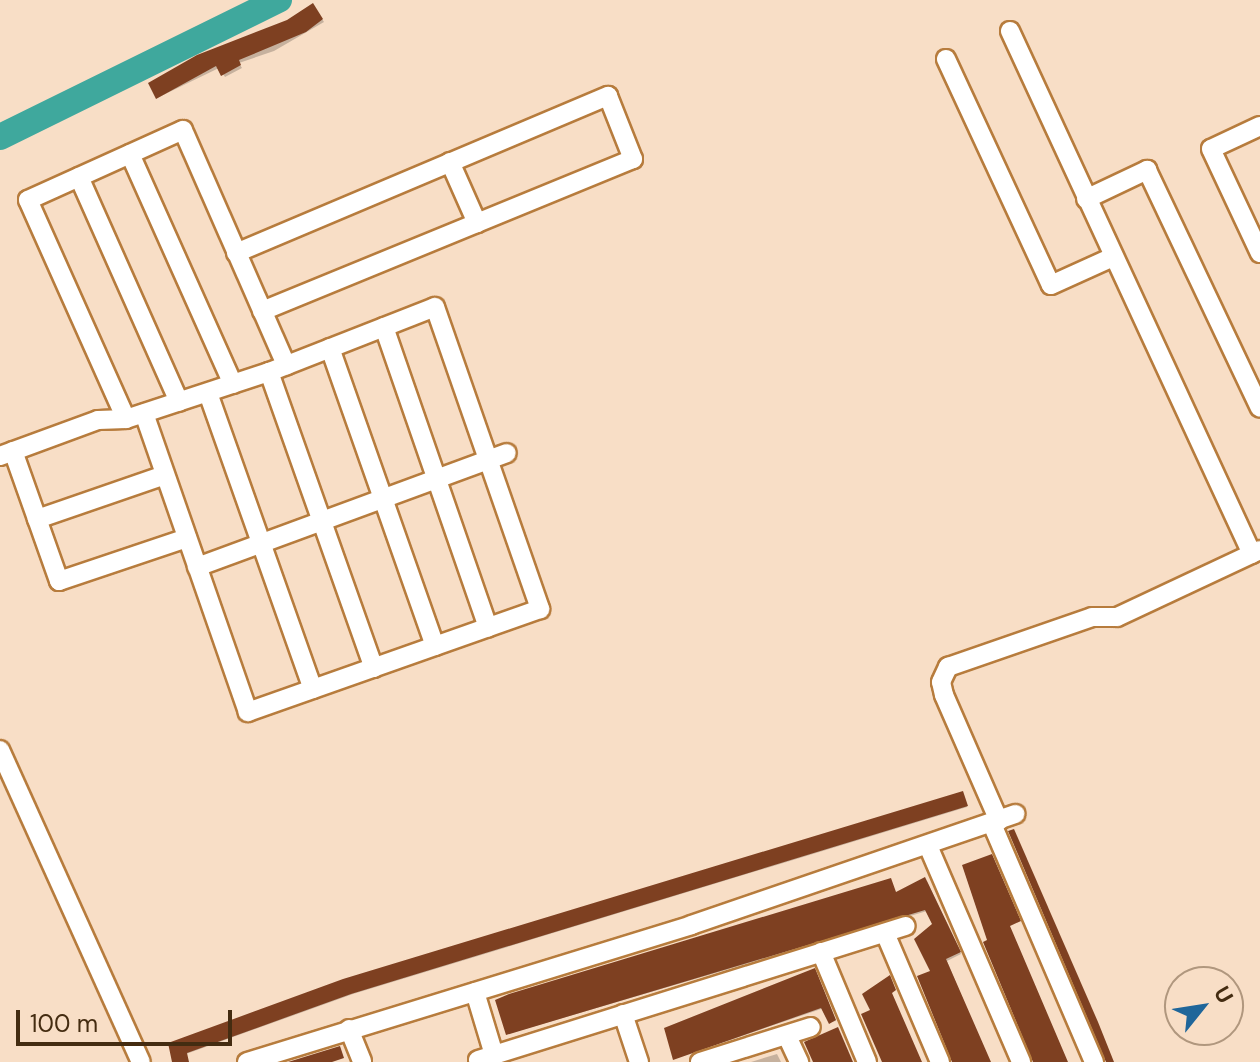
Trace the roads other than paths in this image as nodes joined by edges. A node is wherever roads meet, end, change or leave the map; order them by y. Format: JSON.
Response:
{"nodes":[{"id":1,"x":1010,"y":31,"type":"dead end"},
{"id":2,"x":946,"y":59,"type":"dead end"},
{"id":3,"x":1260,"y":126,"type":"edge"},
{"id":4,"x":130,"y":154,"type":"junction"},
{"id":5,"x":450,"y":162,"type":"junction"},
{"id":6,"x":79,"y":177,"type":"junction"},
{"id":7,"x":1086,"y":199,"type":"junction"},
{"id":8,"x":477,"y":223,"type":"junction"},
{"id":9,"x":236,"y":253,"type":"junction"},
{"id":10,"x":1260,"y":253,"type":"edge"},
{"id":11,"x":1113,"y":257,"type":"junction"},
{"id":12,"x":262,"y":311,"type":"junction"},
{"id":13,"x":384,"y":327,"type":"junction"},
{"id":14,"x":330,"y":348,"type":"junction"},
{"id":15,"x":277,"y":369,"type":"junction"},
{"id":16,"x":233,"y":384,"type":"junction"},
{"id":17,"x":208,"y":393,"type":"junction"},
{"id":18,"x":179,"y":402,"type":"junction"},
{"id":19,"x":1260,"y":408,"type":"edge"},
{"id":20,"x":144,"y":414,"type":"junction"},
{"id":21,"x":126,"y":419,"type":"junction"},
{"id":22,"x":6,"y":453,"type":"edge"},
{"id":23,"x":507,"y":453,"type":"dead end"},
{"id":24,"x":488,"y":460,"type":"junction"},
{"id":25,"x":165,"y":475,"type":"junction"},
{"id":26,"x":437,"y":479,"type":"junction"},
{"id":27,"x":383,"y":498,"type":"junction"},
{"id":28,"x":37,"y":519,"type":"junction"},
{"id":29,"x":322,"y":521,"type":"junction"},
{"id":30,"x":187,"y":538,"type":"junction"},
{"id":31,"x":261,"y":543,"type":"junction"},
{"id":32,"x":1256,"y":552,"type":"edge"},
{"id":33,"x":197,"y":567,"type":"junction"},
{"id":34,"x":488,"y":627,"type":"junction"},
{"id":35,"x":435,"y":646,"type":"junction"},
{"id":36,"x":374,"y":668,"type":"junction"},
{"id":37,"x":313,"y":689,"type":"junction"},
{"id":38,"x":0,"y":750,"type":"edge"},
{"id":39,"x":1002,"y":820,"type":"junction"},
{"id":40,"x":929,"y":848,"type":"junction"},
{"id":41,"x":905,"y":926,"type":"dead end"},
{"id":42,"x":885,"y":933,"type":"junction"},
{"id":43,"x":821,"y":952,"type":"junction"},
{"id":44,"x":475,"y":992,"type":"junction"},
{"id":45,"x":623,"y":1014,"type":"junction"},
{"id":46,"x":811,"y":1027,"type":"dead end"},
{"id":47,"x":349,"y":1029,"type":"junction"},
{"id":48,"x":787,"y":1036,"type":"junction"},
{"id":49,"x":486,"y":1058,"type":"edge"},
{"id":50,"x":141,"y":1062,"type":"edge"},
{"id":51,"x":247,"y":1062,"type":"edge"},
{"id":52,"x":362,"y":1062,"type":"edge"},
{"id":53,"x":639,"y":1062,"type":"edge"},
{"id":54,"x":700,"y":1062,"type":"edge"},
{"id":55,"x":799,"y":1062,"type":"edge"},
{"id":56,"x":867,"y":1062,"type":"edge"},
{"id":57,"x":940,"y":1062,"type":"edge"},
{"id":58,"x":1021,"y":1062,"type":"edge"},
{"id":59,"x":1094,"y":1062,"type":"edge"}],
"edges":[{"from":1,"to":7,"type":"street"},
{"from":2,"to":11,"type":"street"},
{"from":3,"to":10,"type":"street"},
{"from":4,"to":6,"type":"street"},
{"from":4,"to":9,"type":"street"},
{"from":4,"to":16,"type":"street"},
{"from":5,"to":8,"type":"street"},
{"from":5,"to":8,"type":"street"},
{"from":5,"to":9,"type":"street"},
{"from":6,"to":18,"type":"street"},
{"from":6,"to":21,"type":"street"},
{"from":7,"to":11,"type":"street"},
{"from":7,"to":19,"type":"street"},
{"from":8,"to":12,"type":"street"},
{"from":9,"to":12,"type":"street"},
{"from":11,"to":32,"type":"street"},
{"from":12,"to":15,"type":"street"},
{"from":13,"to":14,"type":"street"},
{"from":13,"to":24,"type":"street"},
{"from":13,"to":26,"type":"street"},
{"from":14,"to":15,"type":"street"},
{"from":14,"to":27,"type":"street"},
{"from":15,"to":16,"type":"street"},
{"from":15,"to":29,"type":"street"},
{"from":16,"to":17,"type":"street"},
{"from":17,"to":18,"type":"street"},
{"from":17,"to":31,"type":"street"},
{"from":18,"to":20,"type":"street"},
{"from":20,"to":21,"type":"street"},
{"from":20,"to":25,"type":"street"},
{"from":21,"to":22,"type":"street"},
{"from":22,"to":28,"type":"street"},
{"from":23,"to":24,"type":"street"},
{"from":24,"to":26,"type":"street"},
{"from":24,"to":34,"type":"street"},
{"from":25,"to":28,"type":"street"},
{"from":25,"to":30,"type":"street"},
{"from":26,"to":27,"type":"street"},
{"from":26,"to":34,"type":"street"},
{"from":27,"to":29,"type":"street"},
{"from":27,"to":35,"type":"street"},
{"from":28,"to":30,"type":"street"},
{"from":29,"to":31,"type":"street"},
{"from":29,"to":36,"type":"street"},
{"from":30,"to":33,"type":"street"},
{"from":31,"to":33,"type":"street"},
{"from":31,"to":37,"type":"street"},
{"from":32,"to":39,"type":"street"},
{"from":33,"to":37,"type":"street"},
{"from":34,"to":35,"type":"street"},
{"from":35,"to":36,"type":"street"},
{"from":36,"to":37,"type":"street"},
{"from":38,"to":50,"type":"street"},
{"from":39,"to":40,"type":"street"},
{"from":39,"to":59,"type":"street"},
{"from":40,"to":44,"type":"street"},
{"from":40,"to":58,"type":"street"},
{"from":41,"to":42,"type":"street"},
{"from":42,"to":43,"type":"street"},
{"from":42,"to":57,"type":"street"},
{"from":43,"to":45,"type":"street"},
{"from":43,"to":56,"type":"street"},
{"from":44,"to":47,"type":"street"},
{"from":44,"to":49,"type":"street"},
{"from":45,"to":49,"type":"street"},
{"from":45,"to":53,"type":"street"},
{"from":46,"to":48,"type":"street"},
{"from":47,"to":51,"type":"street"},
{"from":47,"to":52,"type":"street"},
{"from":48,"to":54,"type":"street"},
{"from":48,"to":55,"type":"street"}]}
